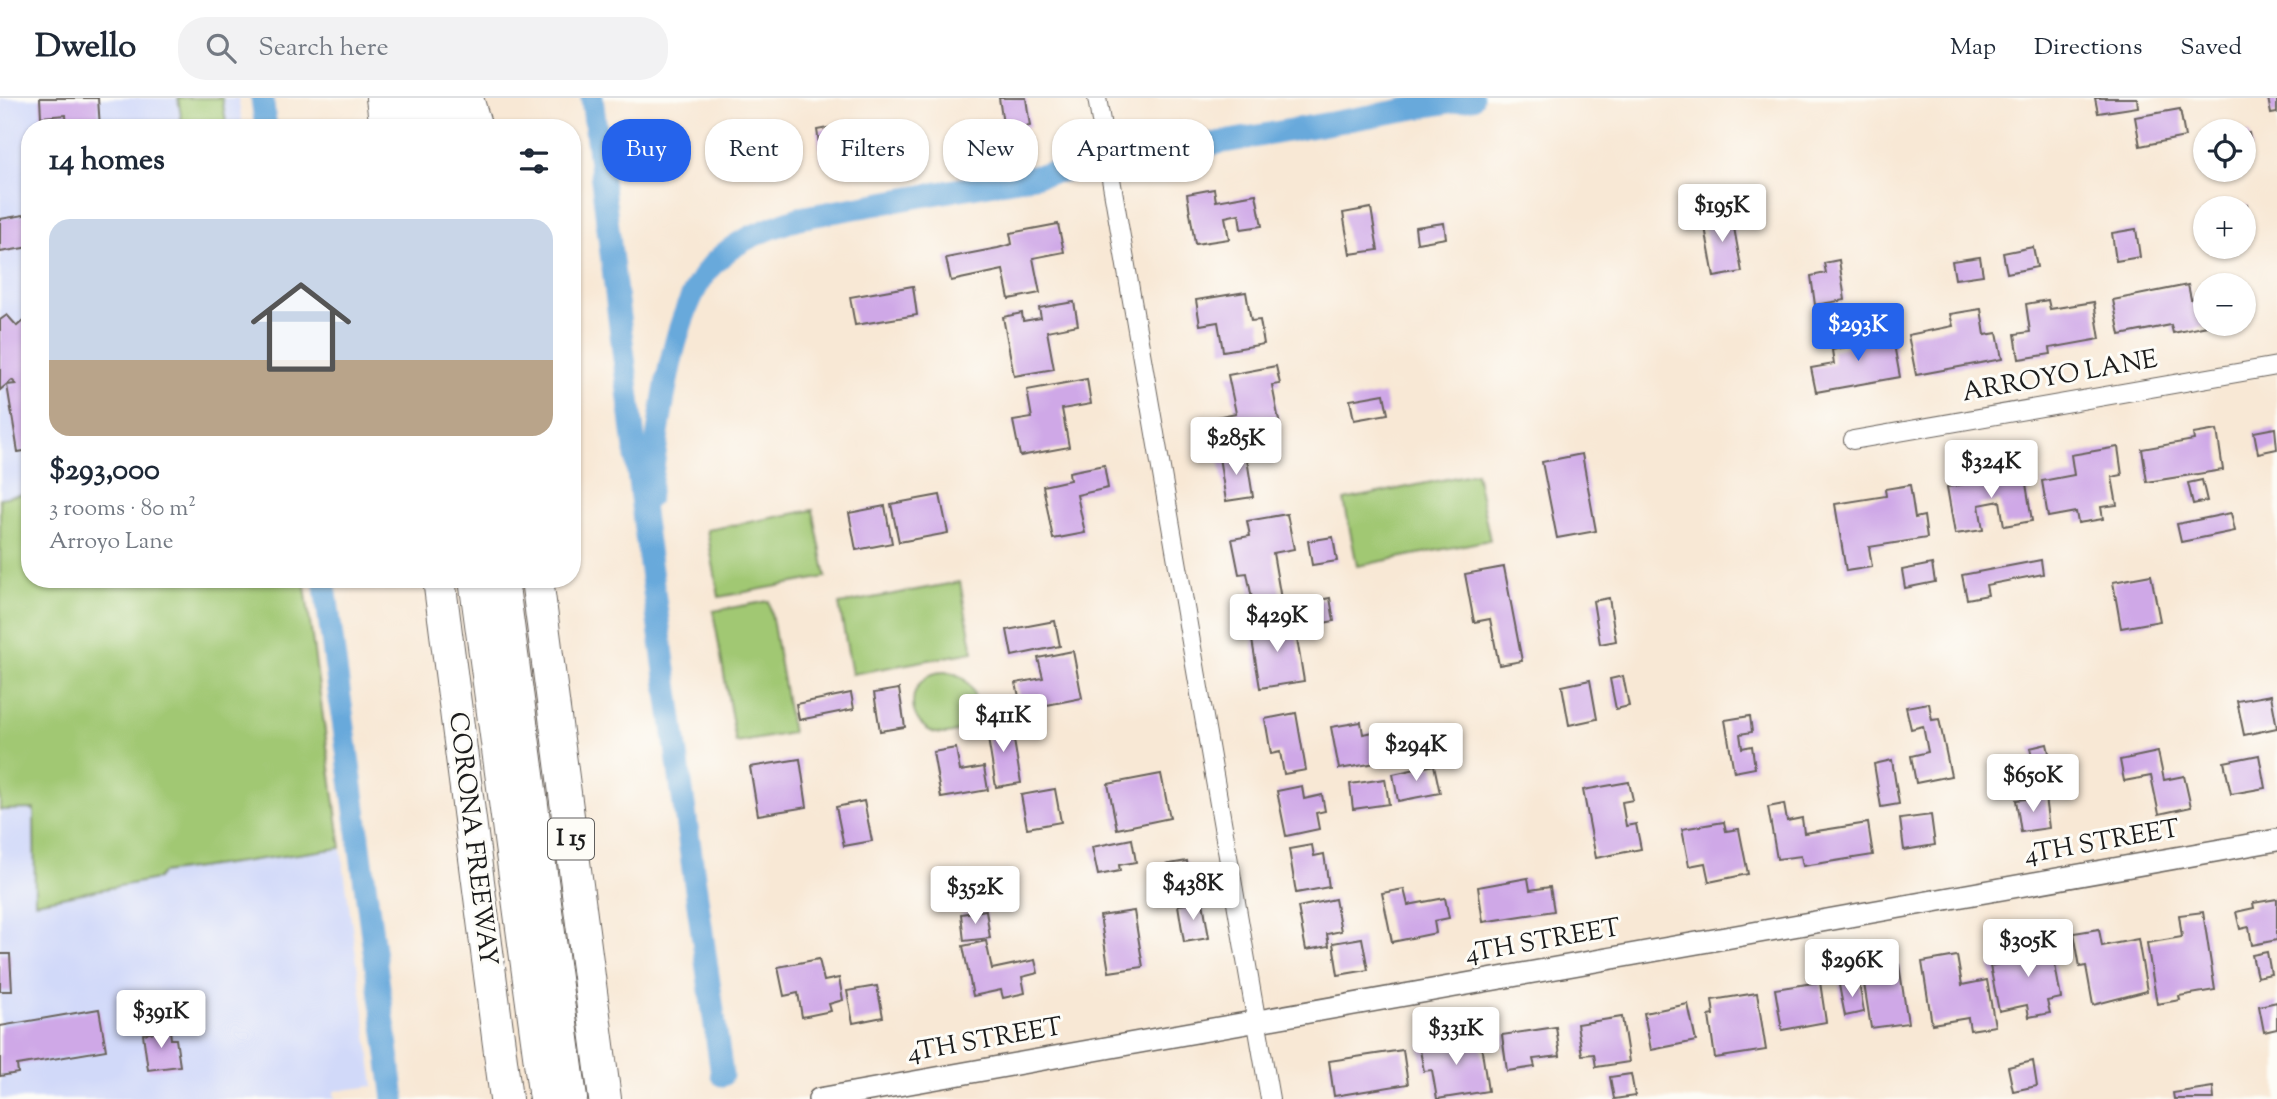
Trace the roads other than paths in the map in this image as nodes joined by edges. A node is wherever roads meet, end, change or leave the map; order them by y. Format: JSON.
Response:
{"nodes":[{"id":1,"x":382,"y":98,"type":"edge"},
{"id":2,"x":391,"y":98,"type":"edge"},
{"id":3,"x":413,"y":98,"type":"edge"},
{"id":4,"x":442,"y":98,"type":"edge"},
{"id":5,"x":467,"y":98,"type":"edge"},
{"id":6,"x":475,"y":98,"type":"edge"},
{"id":7,"x":1097,"y":98,"type":"edge"},
{"id":8,"x":386,"y":119,"type":"edge"},
{"id":9,"x":389,"y":119,"type":"edge"},
{"id":10,"x":416,"y":119,"type":"edge"},
{"id":11,"x":445,"y":119,"type":"edge"},
{"id":12,"x":474,"y":119,"type":"edge"},
{"id":13,"x":476,"y":119,"type":"edge"},
{"id":14,"x":2277,"y":366,"type":"edge"},
{"id":15,"x":1853,"y":440,"type":"dead end"},
{"id":16,"x":440,"y":588,"type":"edge"},
{"id":17,"x":476,"y":588,"type":"edge"},
{"id":18,"x":503,"y":588,"type":"edge"},
{"id":19,"x":538,"y":588,"type":"edge"},
{"id":20,"x":2277,"y":840,"type":"edge"},
{"id":21,"x":1256,"y":1022,"type":"junction"},
{"id":22,"x":506,"y":1099,"type":"edge"},
{"id":23,"x":545,"y":1099,"type":"edge"},
{"id":24,"x":571,"y":1099,"type":"edge"},
{"id":25,"x":605,"y":1099,"type":"edge"},
{"id":26,"x":819,"y":1099,"type":"edge"},
{"id":27,"x":1270,"y":1099,"type":"edge"}],
"edges":[{"from":1,"to":8,"type":"highway"},
{"from":2,"to":9,"type":"highway"},
{"from":3,"to":10,"type":"highway"},
{"from":4,"to":11,"type":"highway"},
{"from":5,"to":12,"type":"highway"},
{"from":6,"to":13,"type":"highway"},
{"from":7,"to":21,"type":"street"},
{"from":14,"to":15,"type":"street","name":"ARROYO LANE"},
{"from":16,"to":22,"type":"highway","name":"CORONA FREEWAY"},
{"from":17,"to":23,"type":"highway"},
{"from":18,"to":24,"type":"highway"},
{"from":19,"to":25,"type":"highway","number":"I 15"},
{"from":20,"to":21,"type":"street","name":"4TH STREET"},
{"from":21,"to":26,"type":"street","name":"4TH STREET"},
{"from":21,"to":27,"type":"street"}]}
